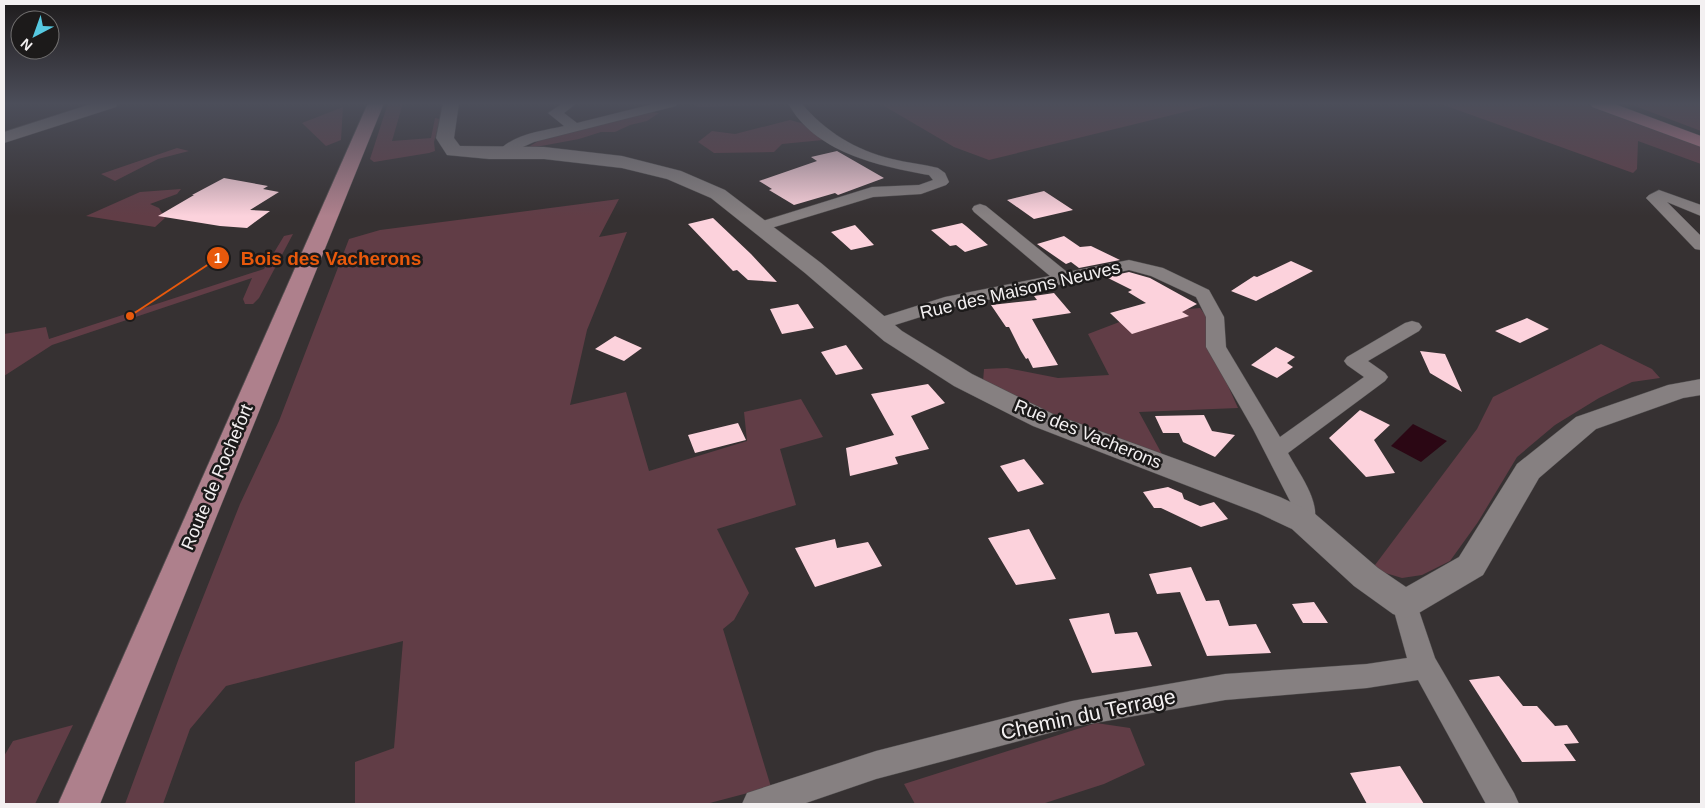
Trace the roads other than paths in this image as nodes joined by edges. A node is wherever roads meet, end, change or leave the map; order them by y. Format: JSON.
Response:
{"nodes":[{"id":1,"x":356,"y":141,"type":"edge"},
{"id":2,"x":359,"y":141,"type":"edge"},
{"id":3,"x":446,"y":141,"type":"edge"},
{"id":4,"x":525,"y":141,"type":"edge"},
{"id":5,"x":836,"y":141,"type":"edge"},
{"id":6,"x":355,"y":149,"type":"junction"},
{"id":7,"x":504,"y":153,"type":"junction"},
{"id":8,"x":980,"y":209,"type":"dead end"},
{"id":9,"x":1701,"y":211,"type":"edge"},
{"id":10,"x":762,"y":226,"type":"junction"},
{"id":11,"x":1701,"y":246,"type":"edge"},
{"id":12,"x":1063,"y":278,"type":"junction"},
{"id":13,"x":879,"y":324,"type":"junction"},
{"id":14,"x":1412,"y":327,"type":"dead end"},
{"id":15,"x":1701,"y":387,"type":"edge"},
{"id":16,"x":1276,"y":452,"type":"junction"},
{"id":17,"x":1303,"y":521,"type":"junction"},
{"id":18,"x":1405,"y":604,"type":"junction"},
{"id":19,"x":1426,"y":667,"type":"junction"},
{"id":20,"x":79,"y":804,"type":"edge"},
{"id":21,"x":758,"y":804,"type":"edge"},
{"id":22,"x":1503,"y":804,"type":"edge"}],
"edges":[{"from":1,"to":6,"type":"main road","name":"Route de Rochefort"},
{"from":2,"to":6,"type":"main road","name":"Route de Rochefort"},
{"from":3,"to":7,"type":"street","name":"Rue des Vacherons"},
{"from":4,"to":7,"type":"street"},
{"from":5,"to":10,"type":"street"},
{"from":6,"to":20,"type":"main road","name":"Route de Rochefort"},
{"from":7,"to":10,"type":"street","name":"Rue des Vacherons"},
{"from":8,"to":12,"type":"street"},
{"from":9,"to":11,"type":"street"},
{"from":10,"to":13,"type":"street","name":"Rue des Vacherons"},
{"from":12,"to":13,"type":"street","name":"Rue des Maisons Neuves"},
{"from":12,"to":16,"type":"street","name":"Rue des Maisons Neuves"},
{"from":13,"to":17,"type":"street","name":"Rue des Vacherons"},
{"from":14,"to":16,"type":"street"},
{"from":15,"to":18,"type":"street"},
{"from":16,"to":17,"type":"street","name":"Rue des Maisons Neuves"},
{"from":17,"to":18,"type":"street","name":"Rue des Vacherons"},
{"from":18,"to":19,"type":"street"},
{"from":19,"to":21,"type":"street","name":"Chemin du Terrage"},
{"from":19,"to":22,"type":"street"}]}
